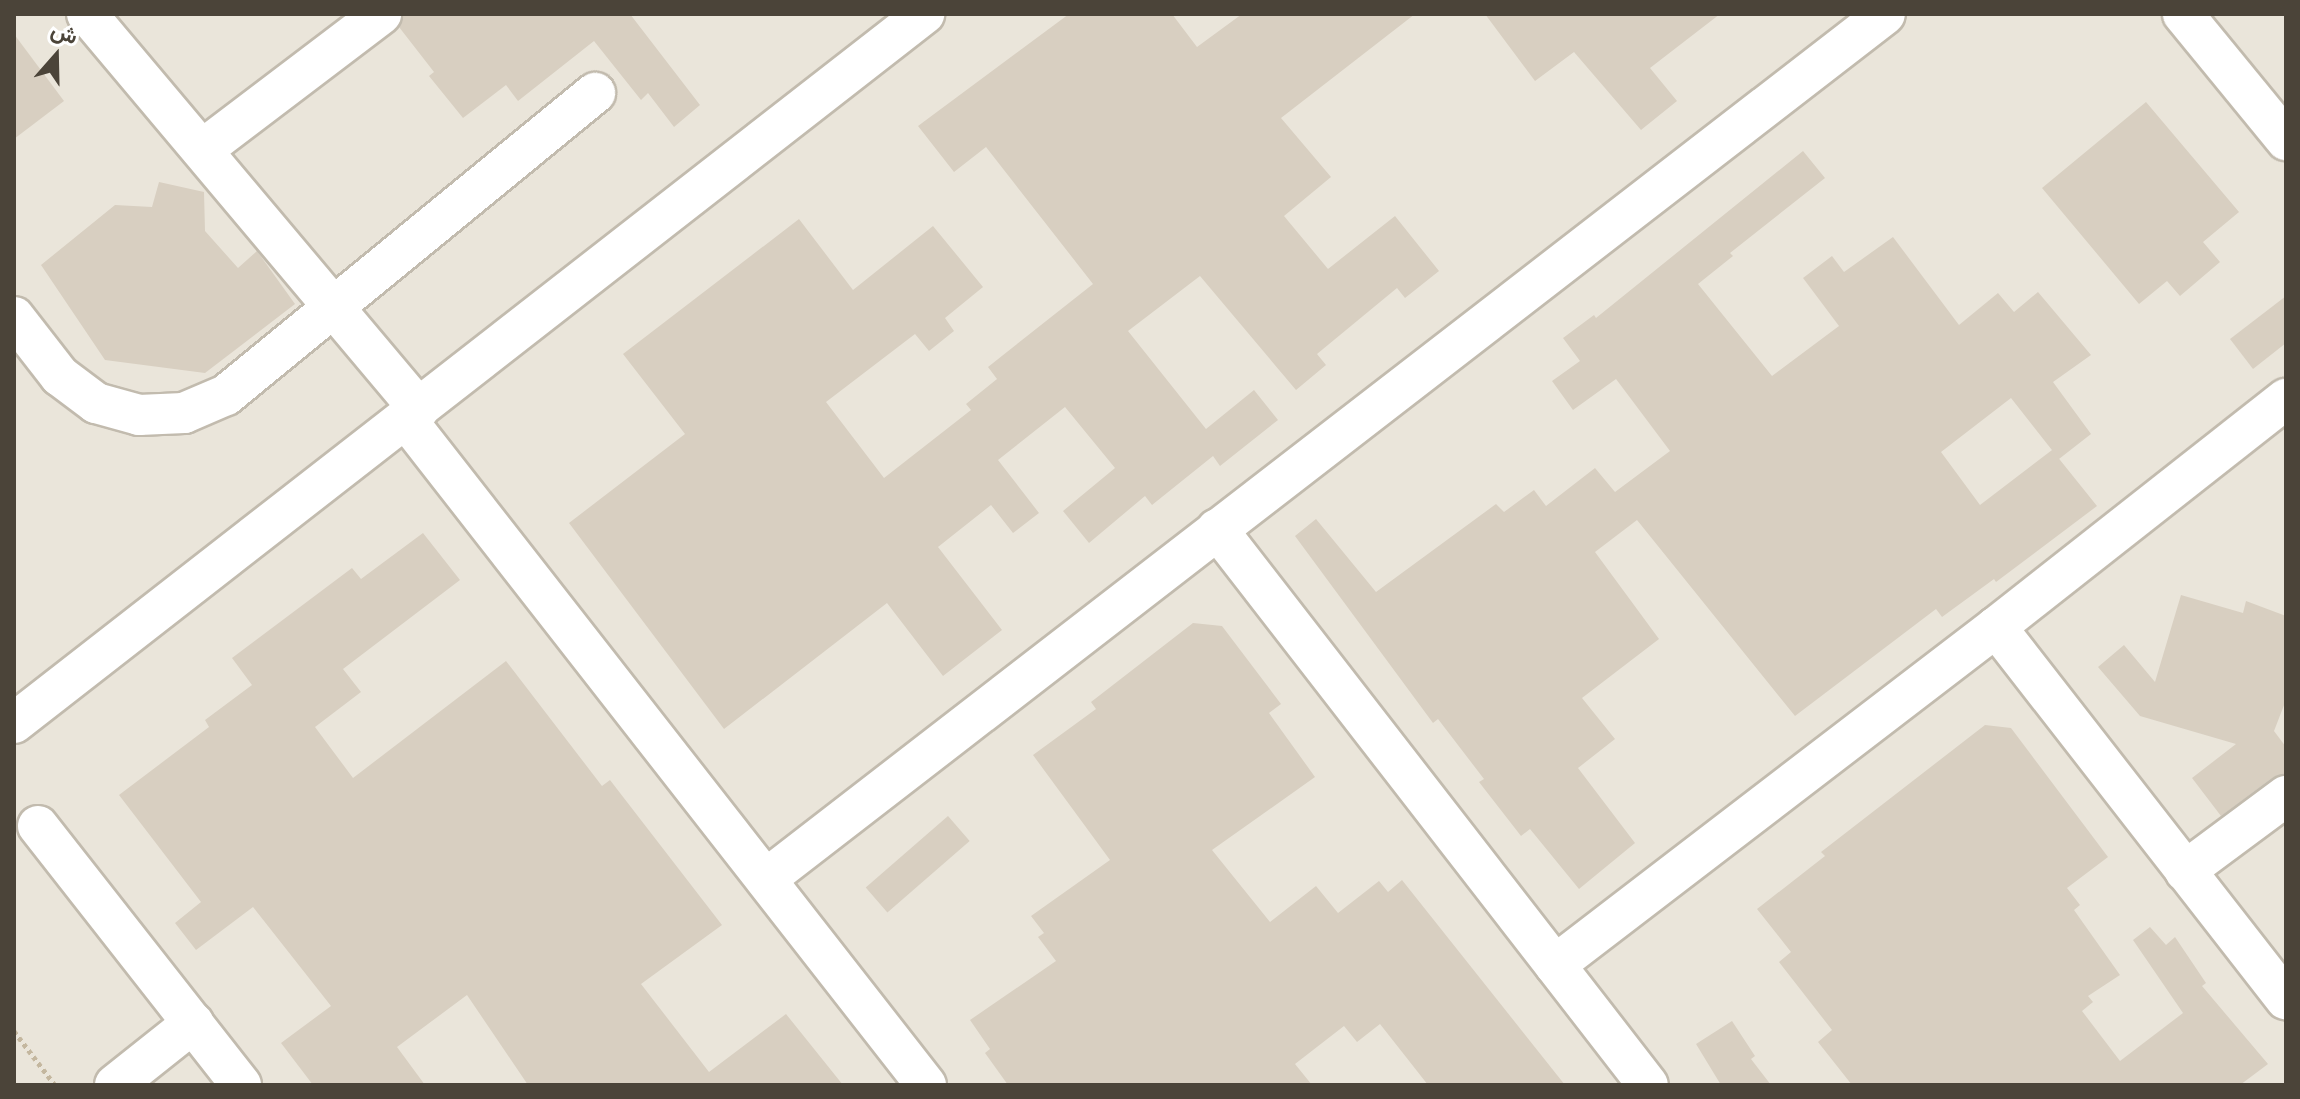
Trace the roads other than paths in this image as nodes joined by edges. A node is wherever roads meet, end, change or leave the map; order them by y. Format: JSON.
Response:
{"nodes":[{"id":1,"x":87,"y":14,"type":"edge"},
{"id":2,"x":381,"y":14,"type":"edge"},
{"id":3,"x":924,"y":14,"type":"edge"},
{"id":4,"x":1885,"y":14,"type":"edge"},
{"id":5,"x":2183,"y":14,"type":"edge"},
{"id":6,"x":595,"y":93,"type":"dead end"},
{"id":7,"x":2286,"y":140,"type":"edge"},
{"id":8,"x":202,"y":150,"type":"junction"},
{"id":9,"x":336,"y":307,"type":"junction"},
{"id":10,"x":14,"y":317,"type":"edge"},
{"id":11,"x":2286,"y":399,"type":"edge"},
{"id":12,"x":412,"y":414,"type":"junction"},
{"id":13,"x":1217,"y":529,"type":"junction"},
{"id":14,"x":1996,"y":627,"type":"junction"},
{"id":15,"x":14,"y":723,"type":"edge"},
{"id":16,"x":2286,"y":796,"type":"edge"},
{"id":17,"x":38,"y":826,"type":"dead end"},
{"id":18,"x":2185,"y":871,"type":"junction"},
{"id":19,"x":766,"y":879,"type":"junction"},
{"id":20,"x":1555,"y":965,"type":"junction"},
{"id":21,"x":2286,"y":1000,"type":"edge"},
{"id":22,"x":193,"y":1023,"type":"junction"},
{"id":23,"x":115,"y":1085,"type":"edge"},
{"id":24,"x":241,"y":1085,"type":"edge"},
{"id":25,"x":926,"y":1085,"type":"edge"},
{"id":26,"x":1648,"y":1085,"type":"edge"}],
"edges":[{"from":1,"to":8,"type":"street"},
{"from":2,"to":8,"type":"street"},
{"from":3,"to":12,"type":"street"},
{"from":4,"to":13,"type":"street"},
{"from":5,"to":7,"type":"street"},
{"from":6,"to":9,"type":"street"},
{"from":8,"to":9,"type":"street"},
{"from":9,"to":10,"type":"street"},
{"from":9,"to":12,"type":"street"},
{"from":11,"to":14,"type":"street"},
{"from":12,"to":15,"type":"street"},
{"from":12,"to":19,"type":"street"},
{"from":13,"to":19,"type":"street"},
{"from":13,"to":20,"type":"street"},
{"from":14,"to":18,"type":"street"},
{"from":14,"to":20,"type":"street"},
{"from":16,"to":18,"type":"street"},
{"from":17,"to":22,"type":"street"},
{"from":18,"to":21,"type":"street"},
{"from":19,"to":25,"type":"street"},
{"from":20,"to":26,"type":"street"},
{"from":22,"to":23,"type":"street"},
{"from":22,"to":24,"type":"street"}]}
